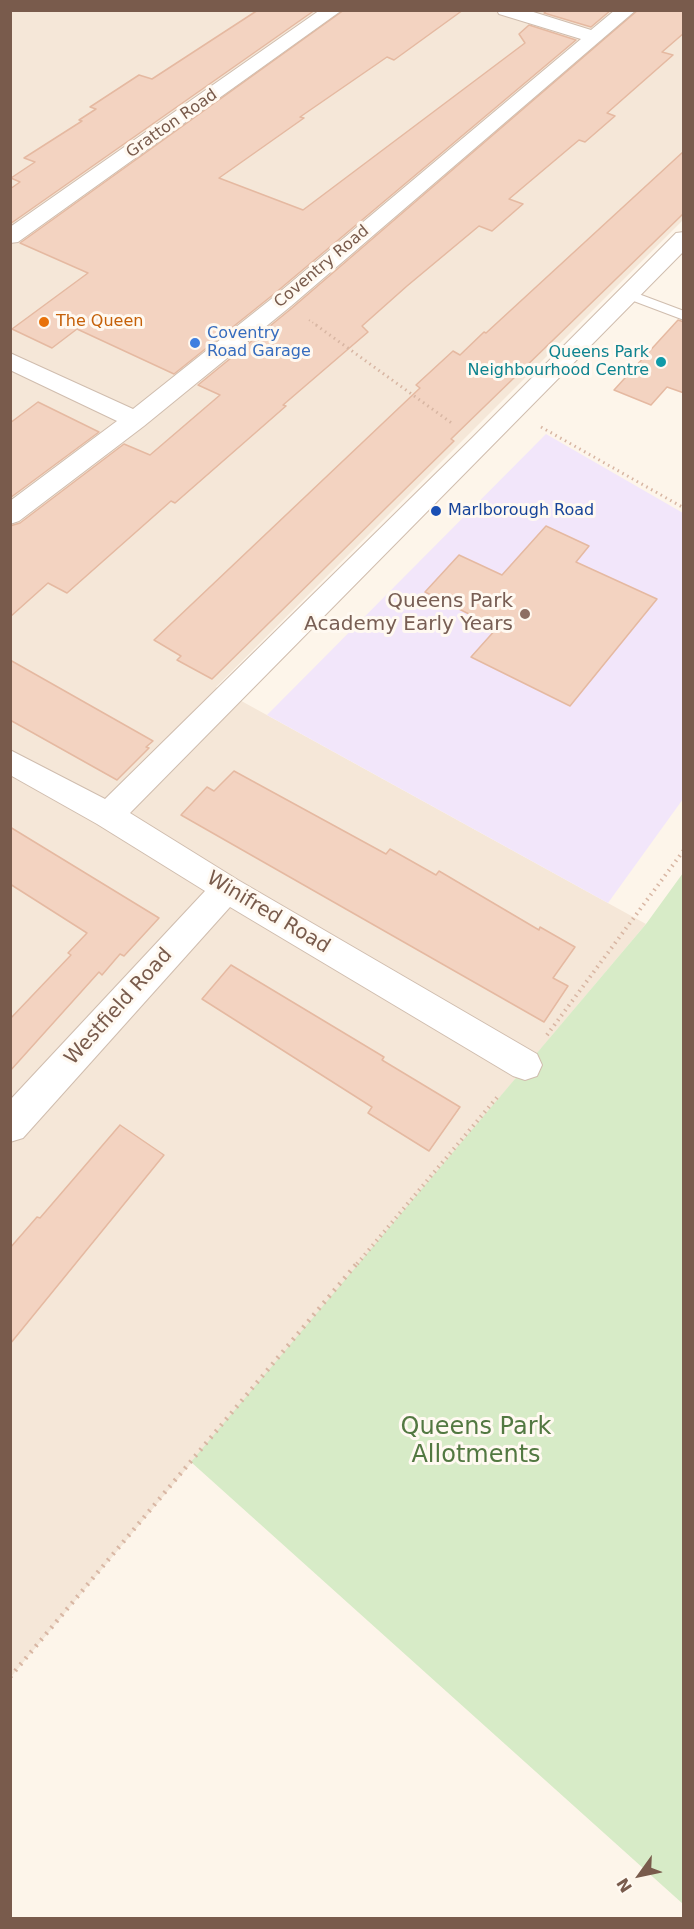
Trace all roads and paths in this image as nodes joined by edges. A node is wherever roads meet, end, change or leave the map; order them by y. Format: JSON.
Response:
{"nodes":[{"id":1,"x":333,"y":10,"type":"edge"},
{"id":2,"x":506,"y":10,"type":"edge"},
{"id":3,"x":627,"y":10,"type":"edge"},
{"id":4,"x":593,"y":37,"type":"junction"},
{"id":5,"x":10,"y":237,"type":"edge"},
{"id":6,"x":684,"y":238,"type":"edge"},
{"id":7,"x":628,"y":294,"type":"junction"},
{"id":8,"x":283,"y":301,"type":"junction"},
{"id":9,"x":684,"y":316,"type":"edge"},
{"id":10,"x":10,"y":360,"type":"edge"},
{"id":11,"x":135,"y":420,"type":"junction"},
{"id":12,"x":550,"y":432,"type":"dead end"},
{"id":13,"x":481,"y":444,"type":"junction"},
{"id":14,"x":684,"y":508,"type":"edge"},
{"id":15,"x":10,"y":516,"type":"edge"},
{"id":16,"x":10,"y":761,"type":"edge"},
{"id":17,"x":108,"y":815,"type":"junction"},
{"id":18,"x":684,"y":850,"type":"edge"},
{"id":19,"x":226,"y":889,"type":"junction"},
{"id":20,"x":525,"y":1065,"type":"junction"},
{"id":21,"x":10,"y":1126,"type":"edge"},
{"id":22,"x":10,"y":1677,"type":"edge"}],
"edges":[{"from":1,"to":5,"type":"street","name":"Gratton Road"},
{"from":2,"to":4,"type":"street"},
{"from":3,"to":4,"type":"street","name":"Coventry Road"},
{"from":4,"to":8,"type":"street","name":"Coventry Road"},
{"from":6,"to":7,"type":"street"},
{"from":7,"to":9,"type":"lane"},
{"from":7,"to":13,"type":"street"},
{"from":8,"to":11,"type":"street","name":"Coventry Road"},
{"from":8,"to":13,"type":"path"},
{"from":10,"to":11,"type":"street"},
{"from":11,"to":15,"type":"street","name":"Coventry Road"},
{"from":12,"to":14,"type":"path"},
{"from":13,"to":17,"type":"street"},
{"from":16,"to":17,"type":"street","name":"Winifred Road"},
{"from":17,"to":19,"type":"street","name":"Winifred Road"},
{"from":18,"to":20,"type":"path"},
{"from":19,"to":20,"type":"street","name":"Winifred Road"},
{"from":19,"to":21,"type":"street","name":"Westfield Road"},
{"from":20,"to":22,"type":"path"}]}
